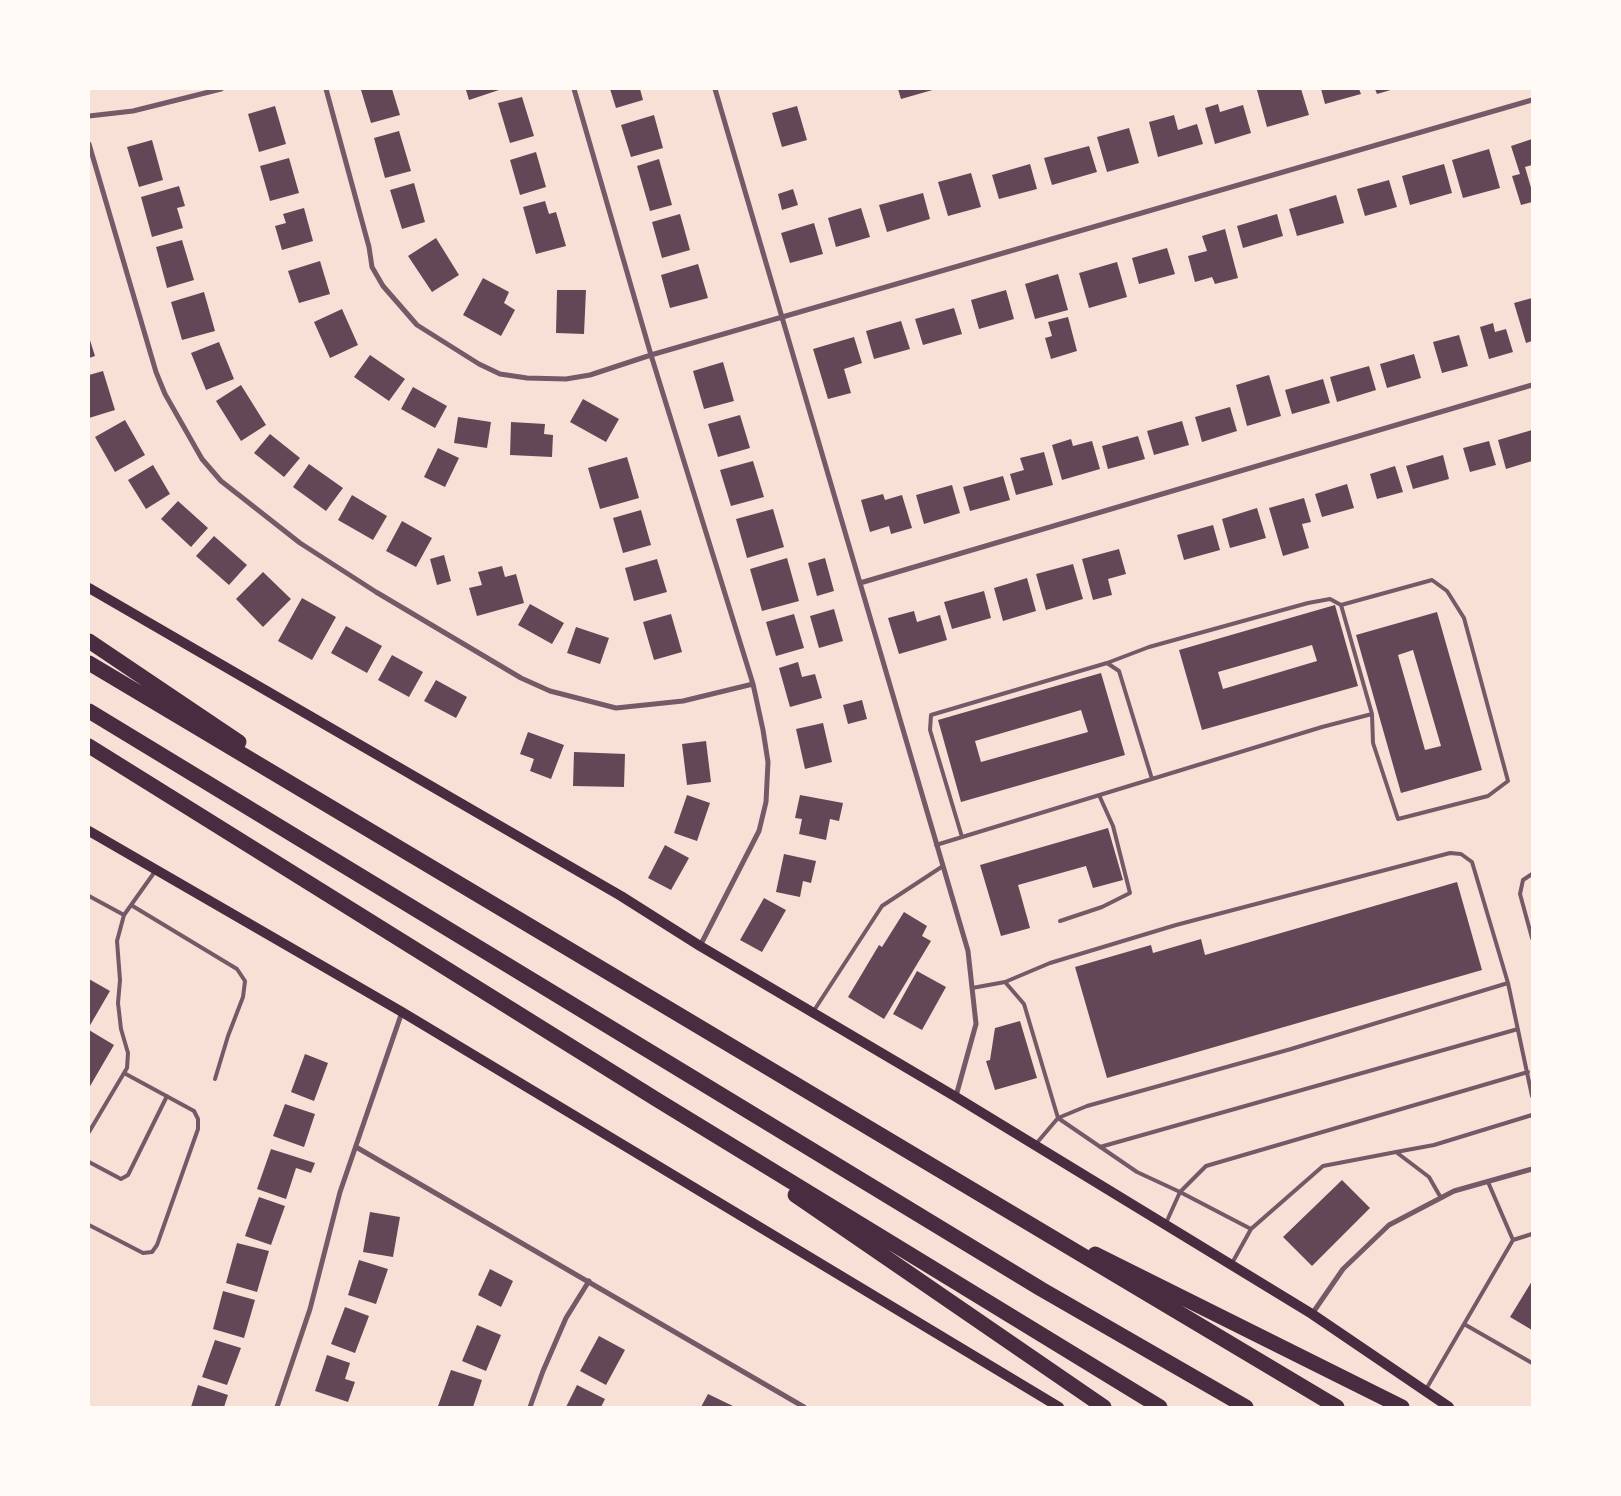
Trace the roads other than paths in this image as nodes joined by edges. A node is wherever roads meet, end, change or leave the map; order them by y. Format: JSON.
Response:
{"nodes":[{"id":1,"x":221,"y":89,"type":"edge"},
{"id":2,"x":326,"y":89,"type":"edge"},
{"id":3,"x":574,"y":89,"type":"edge"},
{"id":4,"x":714,"y":89,"type":"edge"},
{"id":5,"x":1532,"y":100,"type":"edge"},
{"id":6,"x":89,"y":116,"type":"edge"},
{"id":7,"x":89,"y":144,"type":"edge"},
{"id":8,"x":783,"y":317,"type":"junction"},
{"id":9,"x":651,"y":355,"type":"junction"},
{"id":10,"x":1532,"y":384,"type":"edge"},
{"id":11,"x":860,"y":584,"type":"junction"},
{"id":12,"x":89,"y":588,"type":"edge"},
{"id":13,"x":1342,"y":606,"type":"junction"},
{"id":14,"x":89,"y":642,"type":"edge"},
{"id":15,"x":89,"y":663,"type":"edge"},
{"id":16,"x":1107,"y":663,"type":"junction"},
{"id":17,"x":753,"y":684,"type":"junction"},
{"id":18,"x":89,"y":711,"type":"edge"},
{"id":19,"x":1372,"y":714,"type":"junction"},
{"id":20,"x":89,"y":746,"type":"edge"},
{"id":21,"x":1152,"y":779,"type":"junction"},
{"id":22,"x":1099,"y":795,"type":"junction"},
{"id":23,"x":89,"y":831,"type":"edge"},
{"id":24,"x":962,"y":837,"type":"junction"},
{"id":25,"x":936,"y":845,"type":"junction"},
{"id":26,"x":404,"y":852,"type":"junction"},
{"id":27,"x":943,"y":866,"type":"junction"},
{"id":28,"x":156,"y":870,"type":"junction"},
{"id":29,"x":1532,"y":874,"type":"edge"},
{"id":30,"x":89,"y":896,"type":"edge"},
{"id":31,"x":131,"y":906,"type":"junction"},
{"id":32,"x":124,"y":915,"type":"junction"},
{"id":33,"x":1060,"y":921,"type":"dead end"},
{"id":34,"x":1532,"y":938,"type":"edge"},
{"id":35,"x":700,"y":946,"type":"junction"},
{"id":36,"x":1005,"y":982,"type":"junction"},
{"id":37,"x":1508,"y":983,"type":"junction"},
{"id":38,"x":972,"y":988,"type":"junction"},
{"id":39,"x":402,"y":1012,"type":"junction"},
{"id":40,"x":813,"y":1012,"type":"junction"},
{"id":41,"x":1518,"y":1029,"type":"junction"},
{"id":42,"x":1528,"y":1072,"type":"junction"},
{"id":43,"x":124,"y":1074,"type":"junction"},
{"id":44,"x":215,"y":1079,"type":"dead end"},
{"id":45,"x":167,"y":1096,"type":"junction"},
{"id":46,"x":1532,"y":1096,"type":"edge"},
{"id":47,"x":956,"y":1097,"type":"junction"},
{"id":48,"x":658,"y":1101,"type":"junction"},
{"id":49,"x":1532,"y":1115,"type":"edge"},
{"id":50,"x":1058,"y":1118,"type":"junction"},
{"id":51,"x":89,"y":1132,"type":"edge"},
{"id":52,"x":1035,"y":1145,"type":"junction"},
{"id":53,"x":356,"y":1147,"type":"junction"},
{"id":54,"x":1100,"y":1147,"type":"junction"},
{"id":55,"x":1396,"y":1152,"type":"junction"},
{"id":56,"x":89,"y":1162,"type":"edge"},
{"id":57,"x":1532,"y":1169,"type":"edge"},
{"id":58,"x":1488,"y":1182,"type":"junction"},
{"id":59,"x":1180,"y":1192,"type":"junction"},
{"id":60,"x":976,"y":1193,"type":"junction"},
{"id":61,"x":1441,"y":1198,"type":"junction"},
{"id":62,"x":89,"y":1225,"type":"edge"},
{"id":63,"x":1165,"y":1225,"type":"junction"},
{"id":64,"x":1251,"y":1229,"type":"junction"},
{"id":65,"x":1532,"y":1234,"type":"edge"},
{"id":66,"x":1513,"y":1240,"type":"junction"},
{"id":67,"x":1231,"y":1266,"type":"junction"},
{"id":68,"x":589,"y":1281,"type":"junction"},
{"id":69,"x":1312,"y":1314,"type":"junction"},
{"id":70,"x":1464,"y":1324,"type":"junction"},
{"id":71,"x":1532,"y":1363,"type":"edge"},
{"id":72,"x":1425,"y":1391,"type":"junction"},
{"id":73,"x":795,"y":1402,"type":"junction"},
{"id":74,"x":277,"y":1407,"type":"edge"},
{"id":75,"x":530,"y":1407,"type":"edge"},
{"id":76,"x":792,"y":1407,"type":"edge"},
{"id":77,"x":804,"y":1407,"type":"edge"},
{"id":78,"x":1059,"y":1407,"type":"edge"},
{"id":79,"x":1104,"y":1407,"type":"edge"},
{"id":80,"x":1160,"y":1407,"type":"edge"},
{"id":81,"x":1245,"y":1407,"type":"edge"},
{"id":82,"x":1337,"y":1407,"type":"edge"},
{"id":83,"x":1402,"y":1407,"type":"edge"},
{"id":84,"x":1449,"y":1407,"type":"edge"}],
"edges":[{"from":1,"to":6,"type":"street"},
{"from":2,"to":9,"type":"street"},
{"from":3,"to":9,"type":"street"},
{"from":4,"to":8,"type":"street"},
{"from":5,"to":8,"type":"street"},
{"from":7,"to":17,"type":"street"},
{"from":8,"to":9,"type":"street"},
{"from":8,"to":11,"type":"street"},
{"from":9,"to":17,"type":"street"},
{"from":10,"to":11,"type":"street"},
{"from":11,"to":25,"type":"street"},
{"from":12,"to":35,"type":"main road"},
{"from":13,"to":16,"type":"lane"},
{"from":13,"to":19,"type":"lane"},
{"from":13,"to":19,"type":"lane"},
{"from":14,"to":26,"type":"highway"},
{"from":15,"to":26,"type":"highway"},
{"from":16,"to":21,"type":"lane"},
{"from":16,"to":24,"type":"lane"},
{"from":17,"to":35,"type":"street"},
{"from":18,"to":81,"type":"highway"},
{"from":19,"to":21,"type":"lane"},
{"from":20,"to":48,"type":"highway"},
{"from":21,"to":22,"type":"lane"},
{"from":22,"to":24,"type":"lane"},
{"from":22,"to":33,"type":"lane"},
{"from":23,"to":28,"type":"main road"},
{"from":24,"to":25,"type":"lane"},
{"from":25,"to":27,"type":"street"},
{"from":26,"to":60,"type":"highway"},
{"from":27,"to":38,"type":"street"},
{"from":27,"to":40,"type":"lane"},
{"from":28,"to":31,"type":"lane"},
{"from":28,"to":39,"type":"main road"},
{"from":29,"to":34,"type":"lane"},
{"from":30,"to":32,"type":"lane"},
{"from":31,"to":32,"type":"lane"},
{"from":31,"to":44,"type":"lane"},
{"from":32,"to":43,"type":"lane"},
{"from":35,"to":40,"type":"main road"},
{"from":36,"to":37,"type":"lane"},
{"from":36,"to":38,"type":"lane"},
{"from":36,"to":50,"type":"lane"},
{"from":37,"to":41,"type":"lane"},
{"from":37,"to":50,"type":"lane"},
{"from":38,"to":47,"type":"street"},
{"from":39,"to":53,"type":"street"},
{"from":39,"to":78,"type":"main road"},
{"from":40,"to":47,"type":"main road"},
{"from":41,"to":42,"type":"lane"},
{"from":41,"to":54,"type":"lane"},
{"from":42,"to":46,"type":"lane"},
{"from":42,"to":59,"type":"lane"},
{"from":43,"to":45,"type":"lane"},
{"from":43,"to":51,"type":"lane"},
{"from":45,"to":56,"type":"lane"},
{"from":45,"to":62,"type":"lane"},
{"from":47,"to":52,"type":"main road"},
{"from":48,"to":79,"type":"highway"},
{"from":48,"to":80,"type":"highway"},
{"from":49,"to":55,"type":"lane"},
{"from":50,"to":52,"type":"lane"},
{"from":50,"to":54,"type":"lane"},
{"from":52,"to":63,"type":"main road"},
{"from":53,"to":68,"type":"street"},
{"from":53,"to":74,"type":"street"},
{"from":54,"to":59,"type":"lane"},
{"from":55,"to":61,"type":"lane"},
{"from":55,"to":64,"type":"lane"},
{"from":57,"to":58,"type":"street"},
{"from":58,"to":61,"type":"street"},
{"from":58,"to":66,"type":"lane"},
{"from":59,"to":63,"type":"lane"},
{"from":59,"to":64,"type":"lane"},
{"from":60,"to":82,"type":"highway"},
{"from":60,"to":83,"type":"highway"},
{"from":61,"to":69,"type":"street"},
{"from":63,"to":67,"type":"main road"},
{"from":64,"to":67,"type":"lane"},
{"from":65,"to":66,"type":"lane"},
{"from":66,"to":70,"type":"lane"},
{"from":67,"to":69,"type":"main road"},
{"from":68,"to":73,"type":"street"},
{"from":68,"to":75,"type":"street"},
{"from":69,"to":72,"type":"main road"},
{"from":70,"to":71,"type":"lane"},
{"from":70,"to":72,"type":"lane"},
{"from":72,"to":84,"type":"main road"},
{"from":73,"to":76,"type":"street"},
{"from":73,"to":77,"type":"street"}]}
